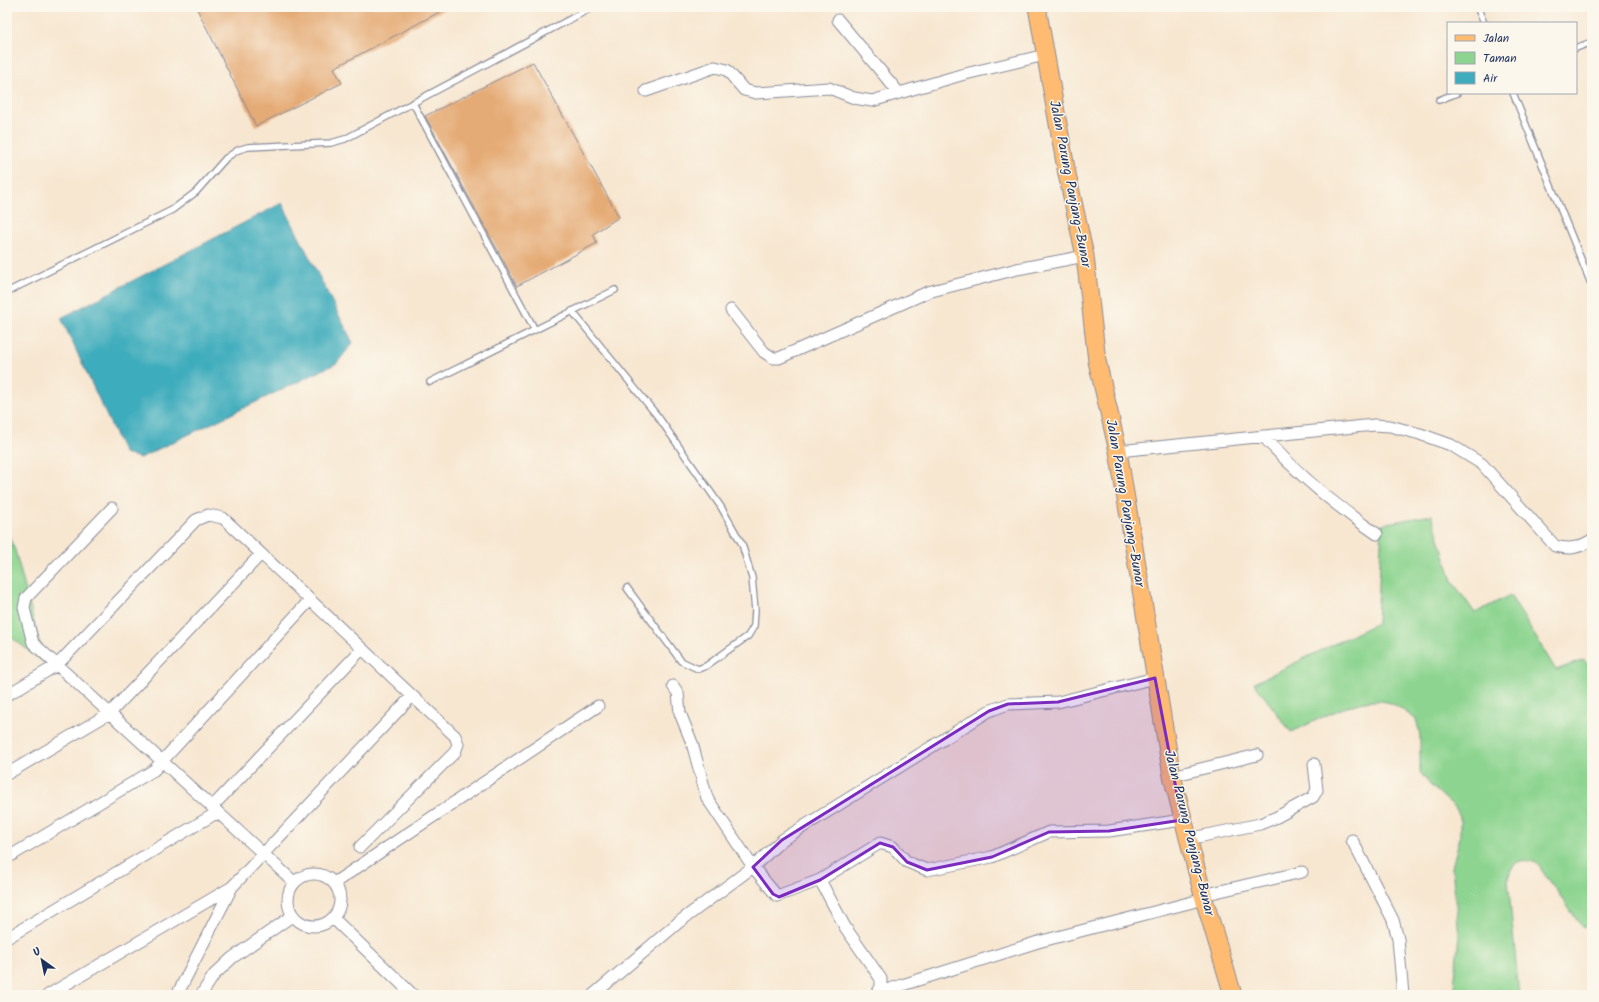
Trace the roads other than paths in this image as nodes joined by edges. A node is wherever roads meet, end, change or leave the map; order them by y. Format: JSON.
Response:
{"nodes":[{"id":1,"x":593,"y":7,"type":"edge"},
{"id":2,"x":1037,"y":7,"type":"edge"},
{"id":3,"x":1477,"y":7,"type":"edge"},
{"id":4,"x":838,"y":20,"type":"dead end"},
{"id":5,"x":1484,"y":22,"type":"edge"},
{"id":6,"x":1592,"y":42,"type":"edge"},
{"id":7,"x":1577,"y":48,"type":"edge"},
{"id":8,"x":1045,"y":55,"type":"junction"},
{"id":9,"x":646,"y":91,"type":"dead end"},
{"id":10,"x":899,"y":93,"type":"junction"},
{"id":11,"x":1454,"y":94,"type":"edge"},
{"id":12,"x":1513,"y":94,"type":"edge"},
{"id":13,"x":1439,"y":100,"type":"dead end"},
{"id":14,"x":413,"y":103,"type":"junction"},
{"id":15,"x":1085,"y":256,"type":"junction"},
{"id":16,"x":1592,"y":286,"type":"edge"},
{"id":17,"x":615,"y":290,"type":"dead end"},
{"id":18,"x":7,"y":292,"type":"edge"},
{"id":19,"x":731,"y":310,"type":"dead end"},
{"id":20,"x":572,"y":311,"type":"junction"},
{"id":21,"x":535,"y":330,"type":"junction"},
{"id":22,"x":430,"y":382,"type":"dead end"},
{"id":23,"x":1263,"y":436,"type":"junction"},
{"id":24,"x":1118,"y":450,"type":"junction"},
{"id":25,"x":112,"y":508,"type":"dead end"},
{"id":26,"x":1377,"y":534,"type":"dead end"},
{"id":27,"x":1592,"y":540,"type":"edge"},
{"id":28,"x":261,"y":554,"type":"junction"},
{"id":29,"x":627,"y":588,"type":"dead end"},
{"id":30,"x":310,"y":600,"type":"junction"},
{"id":31,"x":362,"y":649,"type":"junction"},
{"id":32,"x":57,"y":665,"type":"junction"},
{"id":33,"x":1155,"y":678,"type":"junction"},
{"id":34,"x":673,"y":686,"type":"dead end"},
{"id":35,"x":7,"y":695,"type":"edge"},
{"id":36,"x":412,"y":696,"type":"junction"},
{"id":37,"x":598,"y":706,"type":"dead end"},
{"id":38,"x":110,"y":713,"type":"junction"},
{"id":39,"x":1256,"y":755,"type":"dead end"},
{"id":40,"x":162,"y":761,"type":"junction"},
{"id":41,"x":1314,"y":764,"type":"dead end"},
{"id":42,"x":7,"y":774,"type":"edge"},
{"id":43,"x":1172,"y":776,"type":"junction"},
{"id":44,"x":215,"y":810,"type":"junction"},
{"id":45,"x":1182,"y":820,"type":"junction"},
{"id":46,"x":1188,"y":839,"type":"junction"},
{"id":47,"x":1352,"y":840,"type":"dead end"},
{"id":48,"x":360,"y":847,"type":"dead end"},
{"id":49,"x":263,"y":854,"type":"junction"},
{"id":50,"x":7,"y":858,"type":"edge"},
{"id":51,"x":753,"y":867,"type":"junction"},
{"id":52,"x":1302,"y":872,"type":"dead end"},
{"id":53,"x":820,"y":880,"type":"junction"},
{"id":54,"x":294,"y":882,"type":"junction"},
{"id":55,"x":334,"y":883,"type":"junction"},
{"id":56,"x":232,"y":887,"type":"junction"},
{"id":57,"x":1204,"y":897,"type":"junction"},
{"id":58,"x":292,"y":916,"type":"junction"},
{"id":59,"x":333,"y":918,"type":"junction"},
{"id":60,"x":7,"y":938,"type":"edge"},
{"id":61,"x":877,"y":994,"type":"edge"},
{"id":62,"x":48,"y":995,"type":"edge"},
{"id":63,"x":177,"y":995,"type":"edge"},
{"id":64,"x":201,"y":995,"type":"edge"},
{"id":65,"x":413,"y":995,"type":"edge"},
{"id":66,"x":593,"y":995,"type":"edge"},
{"id":67,"x":1233,"y":995,"type":"edge"},
{"id":68,"x":1403,"y":995,"type":"edge"}],
"edges":[{"from":1,"to":14,"type":"lane"},
{"from":2,"to":8,"type":"main road","name":"Jalan Parung Panjang–Bunar"},
{"from":3,"to":5,"type":"lane"},
{"from":4,"to":10,"type":"street"},
{"from":6,"to":7,"type":"lane"},
{"from":8,"to":10,"type":"street"},
{"from":8,"to":15,"type":"main road","name":"Jalan Parung Panjang–Bunar"},
{"from":9,"to":10,"type":"street"},
{"from":11,"to":13,"type":"lane"},
{"from":12,"to":16,"type":"lane"},
{"from":14,"to":18,"type":"lane"},
{"from":14,"to":21,"type":"lane"},
{"from":15,"to":19,"type":"street"},
{"from":15,"to":24,"type":"main road","name":"Jalan Parung Panjang–Bunar"},
{"from":17,"to":20,"type":"lane"},
{"from":20,"to":21,"type":"lane"},
{"from":20,"to":29,"type":"lane"},
{"from":21,"to":22,"type":"lane"},
{"from":23,"to":24,"type":"street"},
{"from":23,"to":26,"type":"street"},
{"from":23,"to":27,"type":"street"},
{"from":24,"to":33,"type":"main road","name":"Jalan Parung Panjang–Bunar"},
{"from":25,"to":32,"type":"street"},
{"from":28,"to":30,"type":"street"},
{"from":28,"to":32,"type":"street"},
{"from":28,"to":38,"type":"street"},
{"from":30,"to":31,"type":"street"},
{"from":30,"to":40,"type":"street"},
{"from":31,"to":36,"type":"street"},
{"from":31,"to":44,"type":"street"},
{"from":32,"to":35,"type":"street"},
{"from":32,"to":38,"type":"street"},
{"from":33,"to":43,"type":"main road","name":"Jalan Parung Panjang–Bunar"},
{"from":33,"to":51,"type":"street"},
{"from":34,"to":51,"type":"street"},
{"from":36,"to":48,"type":"street"},
{"from":36,"to":49,"type":"street"},
{"from":37,"to":55,"type":"street"},
{"from":38,"to":40,"type":"street"},
{"from":38,"to":42,"type":"street"},
{"from":39,"to":43,"type":"street"},
{"from":40,"to":44,"type":"street"},
{"from":40,"to":50,"type":"street"},
{"from":41,"to":46,"type":"street"},
{"from":43,"to":45,"type":"main road","name":"Jalan Parung Panjang–Bunar"},
{"from":44,"to":49,"type":"street"},
{"from":44,"to":60,"type":"street"},
{"from":45,"to":46,"type":"main road","name":"Jalan Parung Panjang–Bunar"},
{"from":45,"to":53,"type":"street"},
{"from":46,"to":57,"type":"main road","name":"Jalan Parung Panjang–Bunar"},
{"from":47,"to":68,"type":"street"},
{"from":49,"to":54,"type":"street"},
{"from":49,"to":56,"type":"street"},
{"from":51,"to":53,"type":"street"},
{"from":51,"to":66,"type":"street"},
{"from":52,"to":57,"type":"street"},
{"from":53,"to":61,"type":"street"},
{"from":54,"to":55,"type":"street"},
{"from":54,"to":58,"type":"street"},
{"from":55,"to":59,"type":"street"},
{"from":56,"to":62,"type":"street"},
{"from":56,"to":63,"type":"street"},
{"from":57,"to":61,"type":"street"},
{"from":57,"to":67,"type":"main road","name":"Jalan Parung Panjang–Bunar"},
{"from":58,"to":59,"type":"street"},
{"from":58,"to":64,"type":"street"},
{"from":59,"to":65,"type":"street"}]}
